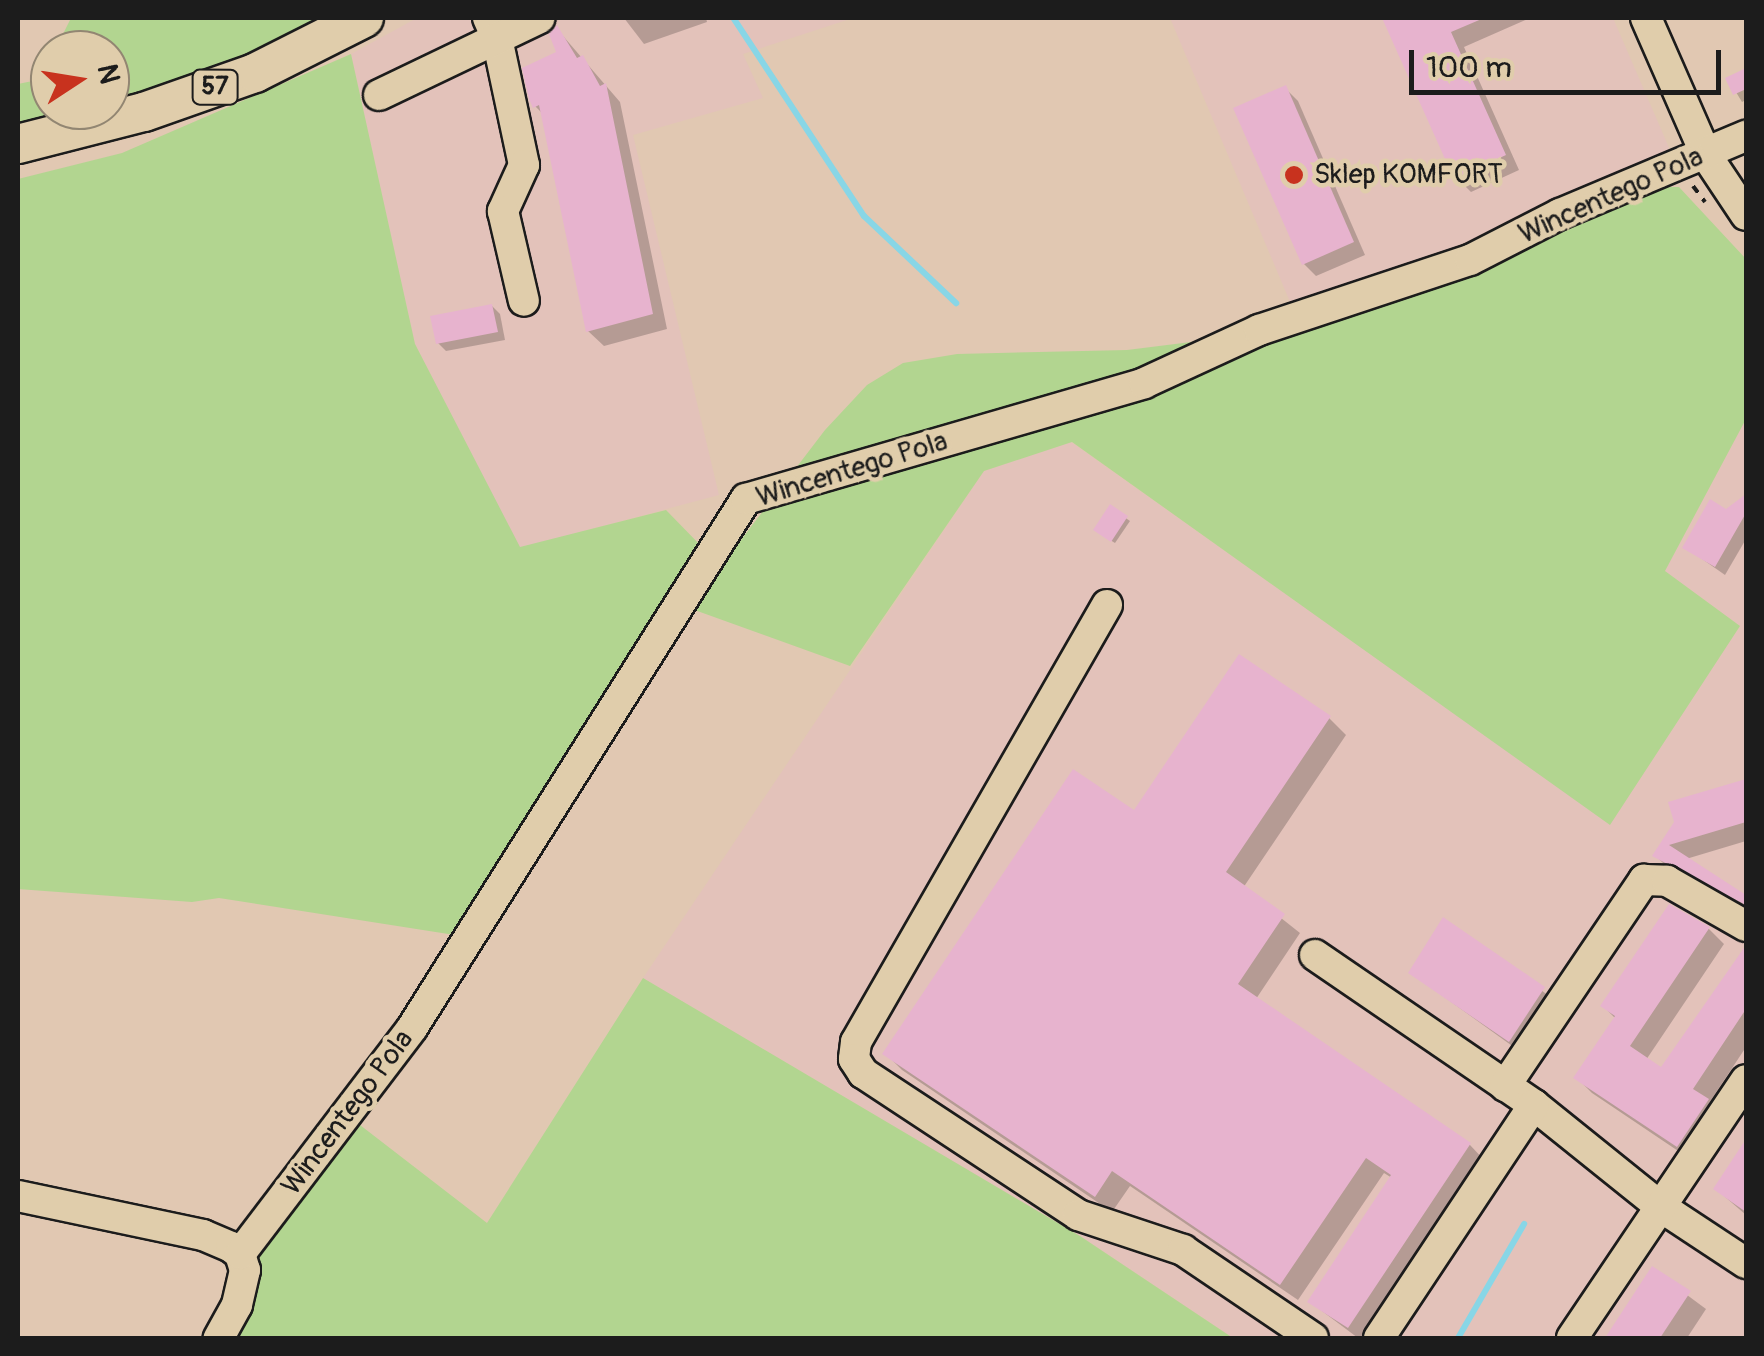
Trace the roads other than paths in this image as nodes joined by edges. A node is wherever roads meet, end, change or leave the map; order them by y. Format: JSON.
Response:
{"nodes":[{"id":1,"x":364,"y":18,"type":"edge"},
{"id":2,"x":540,"y":18,"type":"edge"},
{"id":3,"x":1646,"y":18,"type":"edge"},
{"id":4,"x":492,"y":28,"type":"edge"},
{"id":5,"x":378,"y":95,"type":"dead end"},
{"id":6,"x":1746,"y":136,"type":"edge"},
{"id":7,"x":18,"y":144,"type":"edge"},
{"id":8,"x":1706,"y":155,"type":"junction"},
{"id":9,"x":1746,"y":214,"type":"edge"},
{"id":10,"x":524,"y":302,"type":"dead end"},
{"id":11,"x":1107,"y":605,"type":"dead end"},
{"id":12,"x":1746,"y":926,"type":"edge"},
{"id":13,"x":1314,"y":955,"type":"dead end"},
{"id":14,"x":1746,"y":1080,"type":"edge"},
{"id":15,"x":1505,"y":1086,"type":"junction"},
{"id":16,"x":1534,"y":1105,"type":"junction"},
{"id":17,"x":18,"y":1196,"type":"edge"},
{"id":18,"x":1661,"y":1207,"type":"junction"},
{"id":19,"x":240,"y":1254,"type":"junction"},
{"id":20,"x":1746,"y":1262,"type":"edge"},
{"id":21,"x":219,"y":1338,"type":"edge"},
{"id":22,"x":1313,"y":1338,"type":"edge"},
{"id":23,"x":1379,"y":1338,"type":"edge"},
{"id":24,"x":1572,"y":1338,"type":"edge"}],
"edges":[{"from":1,"to":7,"type":"main road","number":"57"},
{"from":2,"to":4,"type":"street"},
{"from":3,"to":8,"type":"street"},
{"from":4,"to":5,"type":"street"},
{"from":4,"to":10,"type":"street"},
{"from":6,"to":8,"type":"street","name":"Wincentego Pola"},
{"from":8,"to":9,"type":"street"},
{"from":8,"to":19,"type":"street","name":"Wincentego Pola"},
{"from":11,"to":22,"type":"street"},
{"from":12,"to":15,"type":"street"},
{"from":13,"to":15,"type":"street"},
{"from":14,"to":18,"type":"street"},
{"from":15,"to":16,"type":"street"},
{"from":16,"to":18,"type":"street"},
{"from":16,"to":23,"type":"street"},
{"from":17,"to":19,"type":"street"},
{"from":18,"to":20,"type":"street"},
{"from":18,"to":24,"type":"street"},
{"from":19,"to":21,"type":"street"}]}
